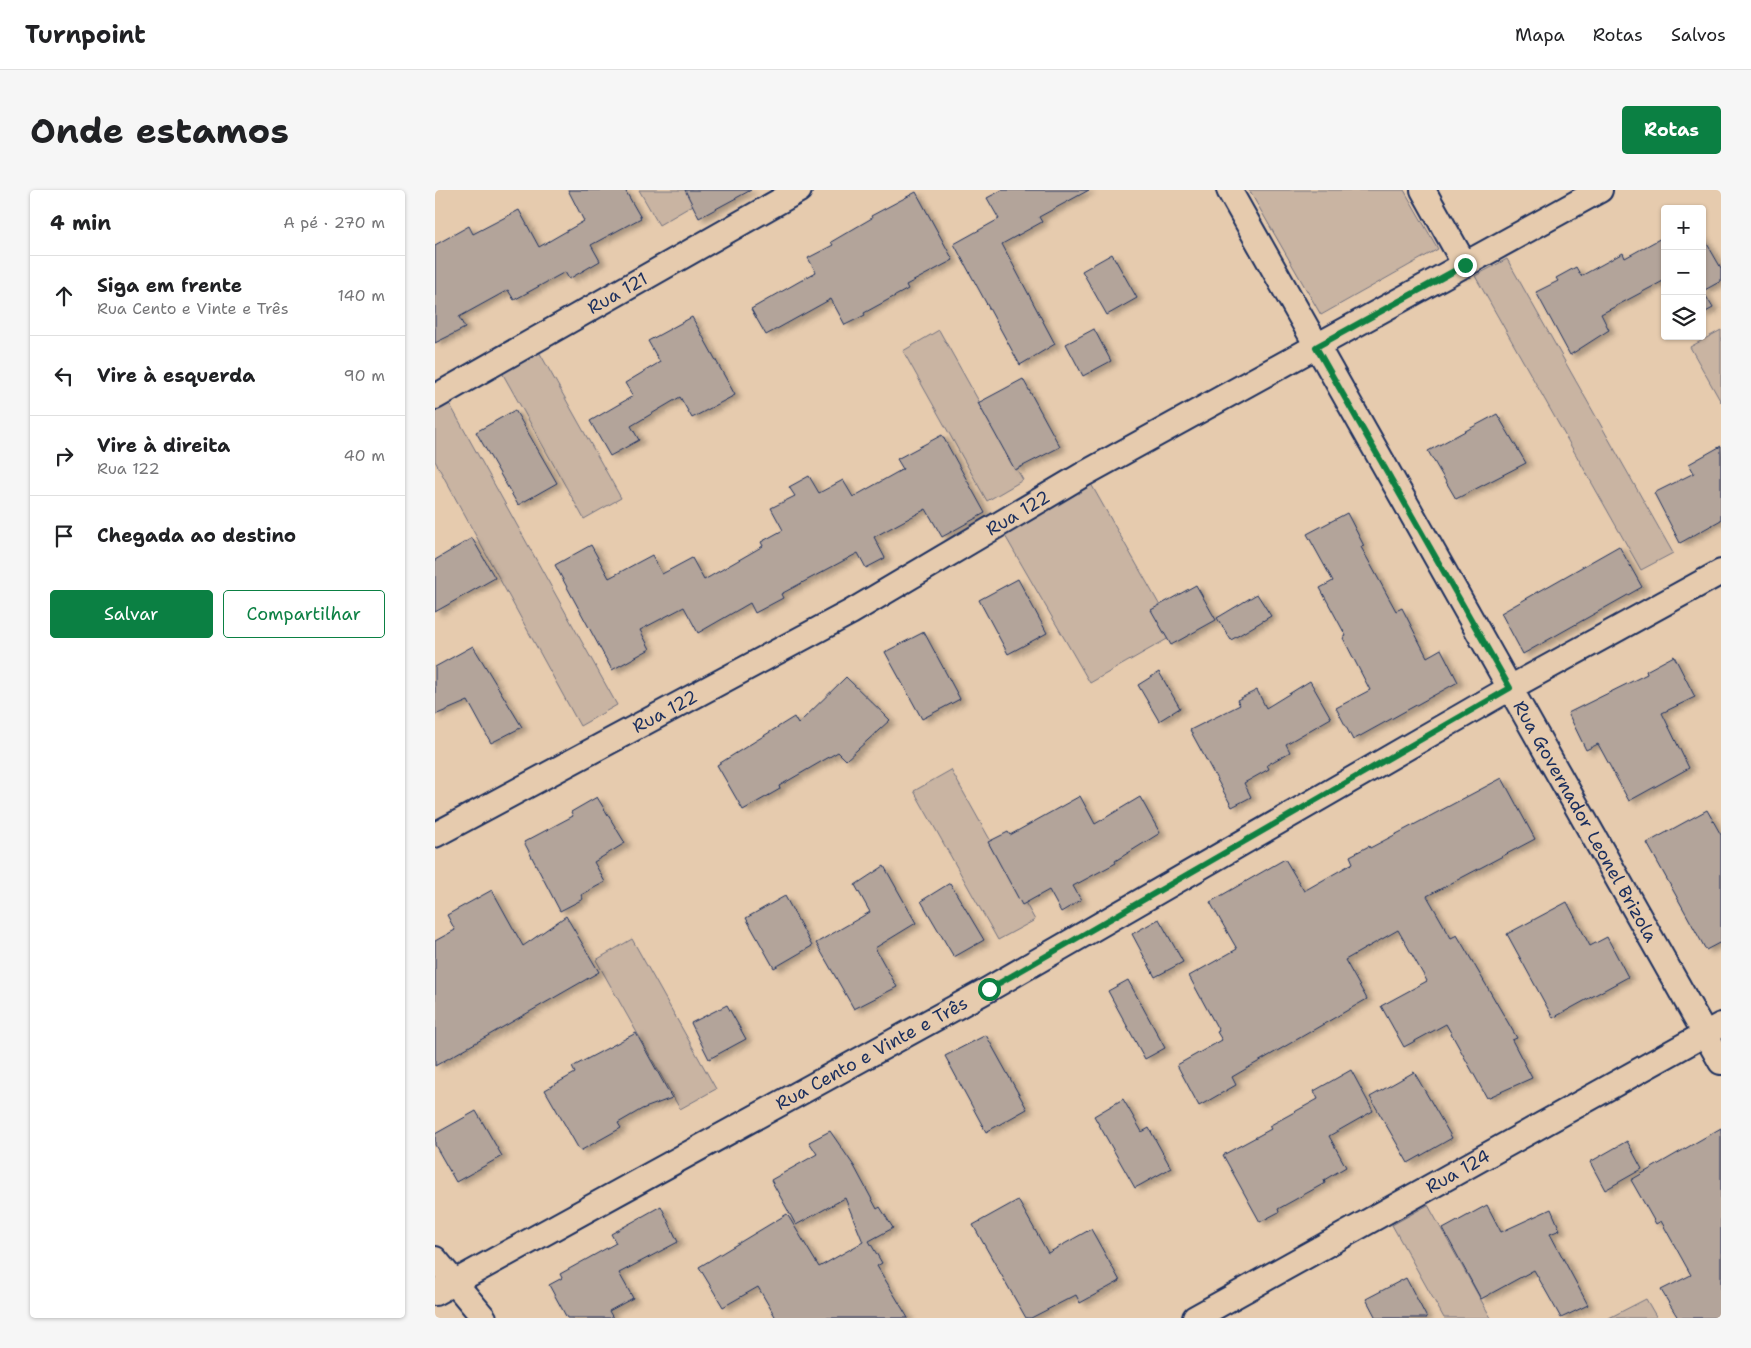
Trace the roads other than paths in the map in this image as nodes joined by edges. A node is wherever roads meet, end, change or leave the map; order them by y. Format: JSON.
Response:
{"nodes":[{"id":1,"x":799,"y":190,"type":"edge"},
{"id":2,"x":1229,"y":190,"type":"edge"},
{"id":3,"x":1423,"y":190,"type":"edge"},
{"id":4,"x":1600,"y":190,"type":"edge"},
{"id":5,"x":1465,"y":265,"type":"junction"},
{"id":6,"x":1316,"y":347,"type":"junction"},
{"id":7,"x":435,"y":397,"type":"edge"},
{"id":8,"x":1721,"y":572,"type":"edge"},
{"id":9,"x":1510,"y":688,"type":"junction"},
{"id":10,"x":435,"y":835,"type":"edge"},
{"id":11,"x":1713,"y":1029,"type":"edge"},
{"id":12,"x":1721,"y":1062,"type":"edge"},
{"id":13,"x":435,"y":1259,"type":"edge"},
{"id":14,"x":444,"y":1287,"type":"edge"},
{"id":15,"x":484,"y":1318,"type":"edge"},
{"id":16,"x":1195,"y":1318,"type":"edge"}],
"edges":[{"from":1,"to":7,"type":"street","name":"Rua 121"},
{"from":2,"to":6,"type":"street","name":"Rua Governador Leonel Brizola"},
{"from":3,"to":5,"type":"street"},
{"from":4,"to":5,"type":"street","name":"Rua 122"},
{"from":5,"to":6,"type":"street","name":"Rua 122"},
{"from":6,"to":9,"type":"street","name":"Rua Governador Leonel Brizola"},
{"from":6,"to":10,"type":"street","name":"Rua 122"},
{"from":8,"to":9,"type":"street","name":"Rua Cento e Vinte e Três"},
{"from":9,"to":11,"type":"street","name":"Rua Governador Leonel Brizola"},
{"from":9,"to":14,"type":"street","name":"Rua Cento e Vinte e Três"},
{"from":11,"to":12,"type":"street","name":"Rua Governador Leonel Brizola"},
{"from":11,"to":16,"type":"street","name":"Rua 124"},
{"from":13,"to":14,"type":"street"},
{"from":14,"to":15,"type":"street"}]}
